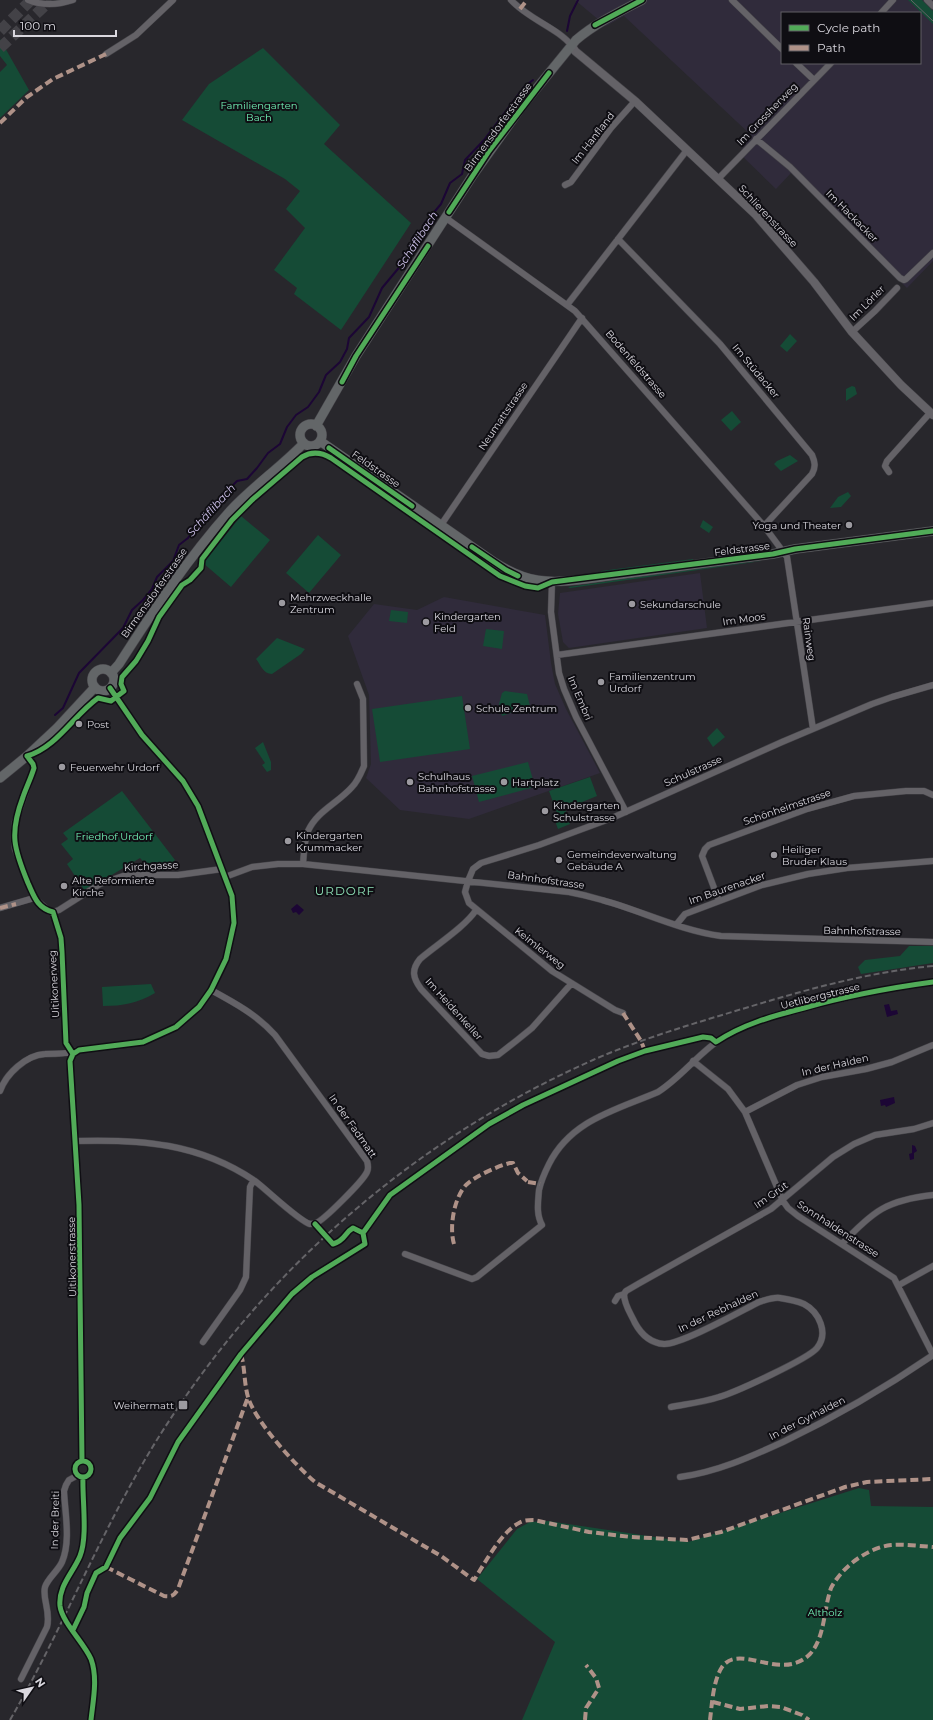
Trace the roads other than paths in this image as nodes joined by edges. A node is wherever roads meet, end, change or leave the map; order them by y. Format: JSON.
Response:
{"nodes":[{"id":1,"x":28,"y":0,"type":"edge"},
{"id":2,"x":73,"y":0,"type":"edge"},
{"id":3,"x":173,"y":0,"type":"edge"},
{"id":4,"x":512,"y":0,"type":"edge"},
{"id":5,"x":642,"y":0,"type":"edge"},
{"id":6,"x":732,"y":0,"type":"edge"},
{"id":7,"x":893,"y":0,"type":"edge"},
{"id":8,"x":927,"y":0,"type":"edge"},
{"id":9,"x":933,"y":6,"type":"edge"},
{"id":10,"x":882,"y":12,"type":"edge"},
{"id":11,"x":572,"y":46,"type":"junction"},
{"id":12,"x":781,"y":48,"type":"edge"},
{"id":13,"x":106,"y":54,"type":"dead end"},
{"id":14,"x":797,"y":64,"type":"edge"},
{"id":15,"x":831,"y":64,"type":"edge"},
{"id":16,"x":814,"y":80,"type":"junction"},
{"id":17,"x":635,"y":101,"type":"junction"},
{"id":18,"x":756,"y":139,"type":"junction"},
{"id":19,"x":687,"y":150,"type":"junction"},
{"id":20,"x":718,"y":179,"type":"junction"},
{"id":21,"x":566,"y":185,"type":"dead end"},
{"id":22,"x":446,"y":218,"type":"junction"},
{"id":23,"x":618,"y":239,"type":"junction"},
{"id":24,"x":933,"y":253,"type":"edge"},
{"id":25,"x":897,"y":288,"type":"dead end"},
{"id":26,"x":567,"y":305,"type":"junction"},
{"id":27,"x":582,"y":318,"type":"junction"},
{"id":28,"x":852,"y":332,"type":"junction"},
{"id":29,"x":932,"y":414,"type":"edge"},
{"id":30,"x":316,"y":426,"type":"junction"},
{"id":31,"x":320,"y":441,"type":"junction"},
{"id":32,"x":304,"y":443,"type":"junction"},
{"id":33,"x":889,"y":472,"type":"dead end"},
{"id":34,"x":441,"y":525,"type":"junction"},
{"id":35,"x":764,"y":526,"type":"junction"},
{"id":36,"x":933,"y":531,"type":"edge"},
{"id":37,"x":784,"y":552,"type":"junction"},
{"id":38,"x":552,"y":582,"type":"junction"},
{"id":39,"x":933,"y":603,"type":"edge"},
{"id":40,"x":797,"y":622,"type":"junction"},
{"id":41,"x":557,"y":655,"type":"junction"},
{"id":42,"x":111,"y":673,"type":"junction"},
{"id":43,"x":357,"y":684,"type":"dead end"},
{"id":44,"x":933,"y":685,"type":"edge"},
{"id":45,"x":95,"y":687,"type":"junction"},
{"id":46,"x":110,"y":688,"type":"junction"},
{"id":47,"x":813,"y":729,"type":"junction"},
{"id":48,"x":27,"y":756,"type":"junction"},
{"id":49,"x":0,"y":778,"type":"edge"},
{"id":50,"x":933,"y":795,"type":"edge"},
{"id":51,"x":626,"y":812,"type":"junction"},
{"id":52,"x":933,"y":861,"type":"edge"},
{"id":53,"x":303,"y":864,"type":"junction"},
{"id":54,"x":222,"y":869,"type":"junction"},
{"id":55,"x":225,"y":877,"type":"junction"},
{"id":56,"x":468,"y":881,"type":"junction"},
{"id":57,"x":34,"y":898,"type":"junction"},
{"id":58,"x":719,"y":901,"type":"junction"},
{"id":59,"x":0,"y":908,"type":"edge"},
{"id":60,"x":476,"y":910,"type":"junction"},
{"id":61,"x":53,"y":912,"type":"junction"},
{"id":62,"x":676,"y":925,"type":"junction"},
{"id":63,"x":933,"y":942,"type":"edge"},
{"id":64,"x":933,"y":982,"type":"edge"},
{"id":65,"x":571,"y":984,"type":"junction"},
{"id":66,"x":212,"y":990,"type":"junction"},
{"id":67,"x":623,"y":1013,"type":"dead end"},
{"id":68,"x":933,"y":1045,"type":"edge"},
{"id":69,"x":73,"y":1054,"type":"junction"},
{"id":70,"x":693,"y":1061,"type":"junction"},
{"id":71,"x":0,"y":1091,"type":"edge"},
{"id":72,"x":745,"y":1112,"type":"junction"},
{"id":73,"x":933,"y":1123,"type":"edge"},
{"id":74,"x":75,"y":1141,"type":"junction"},
{"id":75,"x":254,"y":1181,"type":"junction"},
{"id":76,"x":933,"y":1195,"type":"edge"},
{"id":77,"x":783,"y":1200,"type":"junction"},
{"id":78,"x":842,"y":1244,"type":"junction"},
{"id":79,"x":405,"y":1254,"type":"dead end"},
{"id":80,"x":933,"y":1266,"type":"edge"},
{"id":81,"x":899,"y":1285,"type":"junction"},
{"id":82,"x":624,"y":1294,"type":"junction"},
{"id":83,"x":615,"y":1301,"type":"dead end"},
{"id":84,"x":203,"y":1342,"type":"dead end"},
{"id":85,"x":933,"y":1355,"type":"edge"},
{"id":86,"x":671,"y":1407,"type":"dead end"},
{"id":87,"x":82,"y":1461,"type":"junction"},
{"id":88,"x":78,"y":1475,"type":"junction"},
{"id":89,"x":680,"y":1478,"type":"dead end"},
{"id":90,"x":21,"y":1679,"type":"dead end"}],
"edges":[{"from":1,"to":2,"type":"street"},
{"from":3,"to":13,"type":"street"},
{"from":4,"to":11,"type":"street"},
{"from":5,"to":11,"type":"main road","name":"Birmensdorferstrasse"},
{"from":6,"to":12,"type":"street"},
{"from":7,"to":10,"type":"street"},
{"from":8,"to":9,"type":"street"},
{"from":11,"to":17,"type":"street","name":"Schlierenstrasse"},
{"from":11,"to":22,"type":"main road","name":"Birmensdorferstrasse"},
{"from":14,"to":16,"type":"street"},
{"from":15,"to":16,"type":"street","name":"Im Grossherweg"},
{"from":16,"to":18,"type":"street","name":"Im Grossherweg"},
{"from":17,"to":19,"type":"street","name":"Schlierenstrasse"},
{"from":17,"to":21,"type":"street","name":"Im Hanfland"},
{"from":18,"to":20,"type":"street","name":"Im Grossherweg"},
{"from":18,"to":24,"type":"street","name":"Im Hackacker"},
{"from":19,"to":20,"type":"street","name":"Schlierenstrasse"},
{"from":19,"to":23,"type":"street"},
{"from":20,"to":28,"type":"street","name":"Schlierenstrasse"},
{"from":22,"to":26,"type":"street","name":"Bodenfeldstrasse"},
{"from":22,"to":30,"type":"main road","name":"Birmensdorferstrasse"},
{"from":23,"to":26,"type":"street"},
{"from":23,"to":35,"type":"street","name":"Im Stüdacker"},
{"from":25,"to":28,"type":"street","name":"Im Lörler"},
{"from":26,"to":27,"type":"street","name":"Bodenfeldstrasse"},
{"from":27,"to":34,"type":"street","name":"Neumattstrasse"},
{"from":27,"to":35,"type":"street","name":"Bodenfeldstrasse"},
{"from":28,"to":29,"type":"street","name":"Schlierenstrasse"},
{"from":29,"to":33,"type":"street"},
{"from":30,"to":31,"type":"main road"},
{"from":30,"to":32,"type":"main road"},
{"from":31,"to":32,"type":"main road"},
{"from":31,"to":34,"type":"main road","name":"Feldstrasse"},
{"from":32,"to":42,"type":"main road","name":"Birmensdorferstrasse"},
{"from":34,"to":38,"type":"main road","name":"Feldstrasse"},
{"from":35,"to":37,"type":"street","name":"Bodenfeldstrasse"},
{"from":36,"to":37,"type":"main road","name":"Feldstrasse"},
{"from":37,"to":38,"type":"main road","name":"Feldstrasse"},
{"from":37,"to":40,"type":"street","name":"Rainweg"},
{"from":38,"to":41,"type":"street","name":"Im Embri"},
{"from":39,"to":40,"type":"street","name":"Im Moos"},
{"from":40,"to":41,"type":"street","name":"Im Moos"},
{"from":40,"to":47,"type":"street","name":"Rainweg"},
{"from":41,"to":51,"type":"street","name":"Im Embri"},
{"from":42,"to":45,"type":"main road"},
{"from":42,"to":46,"type":"main road"},
{"from":43,"to":53,"type":"street"},
{"from":44,"to":47,"type":"street","name":"Schulstrasse"},
{"from":45,"to":46,"type":"main road"},
{"from":45,"to":48,"type":"main road"},
{"from":46,"to":54,"type":"street"},
{"from":47,"to":51,"type":"street","name":"Schulstrasse"},
{"from":48,"to":49,"type":"main road"},
{"from":48,"to":57,"type":"street"},
{"from":50,"to":58,"type":"street","name":"Schönheimstrasse"},
{"from":51,"to":56,"type":"street","name":"Schulstrasse"},
{"from":52,"to":58,"type":"street","name":"Im Baurenacker"},
{"from":53,"to":55,"type":"street","name":"Bahnhofstrasse"},
{"from":53,"to":56,"type":"street","name":"Bahnhofstrasse"},
{"from":54,"to":55,"type":"street"},
{"from":54,"to":61,"type":"street","name":"Kirchgasse"},
{"from":55,"to":66,"type":"street"},
{"from":56,"to":60,"type":"street","name":"Keimlerweg"},
{"from":56,"to":62,"type":"street","name":"Bahnhofstrasse"},
{"from":57,"to":59,"type":"street"},
{"from":57,"to":61,"type":"street"},
{"from":58,"to":62,"type":"street","name":"Im Baurenacker"},
{"from":60,"to":65,"type":"street","name":"Keimlerweg"},
{"from":60,"to":65,"type":"street","name":"Im Heidenkeller"},
{"from":61,"to":69,"type":"street","name":"Uitikonerweg"},
{"from":62,"to":63,"type":"street","name":"Bahnhofstrasse"},
{"from":64,"to":70,"type":"street","name":"Uetlibergstrasse"},
{"from":65,"to":67,"type":"street","name":"Keimlerweg"},
{"from":66,"to":69,"type":"street"},
{"from":66,"to":75,"type":"street","name":"In der Fadmatt"},
{"from":68,"to":72,"type":"street","name":"In der Halden"},
{"from":69,"to":71,"type":"street"},
{"from":69,"to":74,"type":"street","name":"Uitikonerstrasse"},
{"from":70,"to":72,"type":"street","name":"Sonnhaldenstrasse"},
{"from":70,"to":79,"type":"street","name":"Uetlibergstrasse"},
{"from":72,"to":77,"type":"street","name":"Sonnhaldenstrasse"},
{"from":73,"to":77,"type":"street","name":"Im Grüt"},
{"from":74,"to":75,"type":"street","name":"In der Fadmatt"},
{"from":74,"to":87,"type":"street","name":"Uitikonerstrasse"},
{"from":75,"to":84,"type":"street"},
{"from":76,"to":78,"type":"street"},
{"from":77,"to":78,"type":"street","name":"Sonnhaldenstrasse"},
{"from":77,"to":82,"type":"street","name":"Im Grüt"},
{"from":78,"to":81,"type":"street","name":"Sonnhaldenstrasse"},
{"from":80,"to":81,"type":"street"},
{"from":81,"to":85,"type":"street","name":"Sonnhaldenstrasse"},
{"from":82,"to":83,"type":"street","name":"Im Grüt"},
{"from":82,"to":86,"type":"street","name":"In der Rebhalden"},
{"from":85,"to":89,"type":"street","name":"In der Gyrhalden"},
{"from":87,"to":88,"type":"street","name":"Uitikonerstrasse"},
{"from":87,"to":88,"type":"street","name":"Uitikonerstrasse"},
{"from":88,"to":90,"type":"street","name":"In der Breiti"}]}
